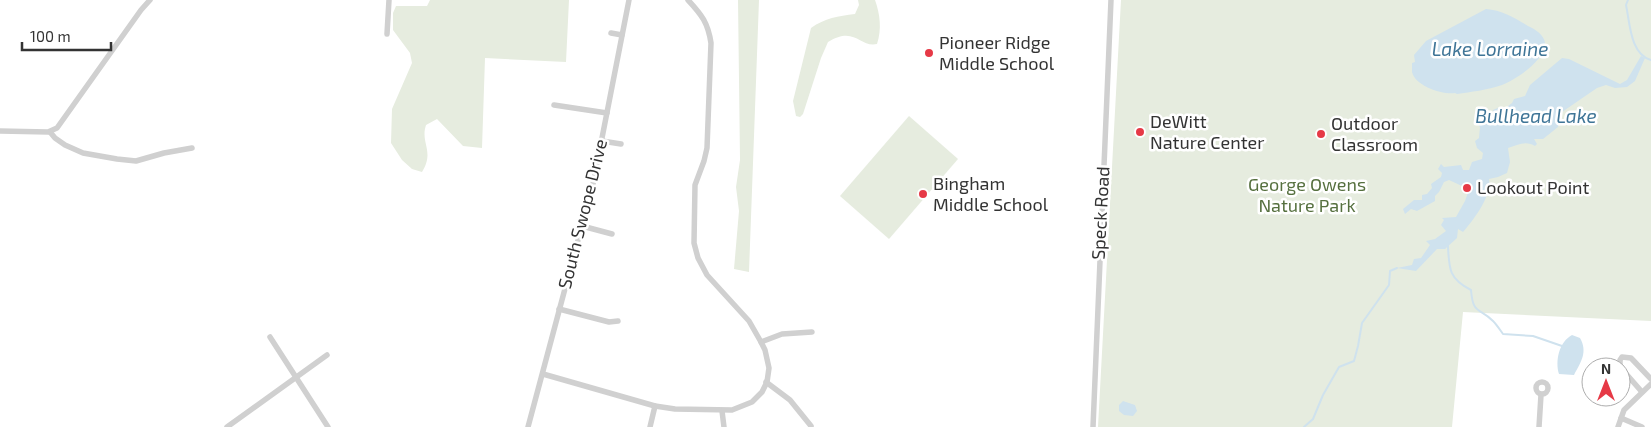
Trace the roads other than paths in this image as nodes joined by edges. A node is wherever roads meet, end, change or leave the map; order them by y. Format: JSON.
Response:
{"nodes":[{"id":1,"x":150,"y":0,"type":"edge"},
{"id":2,"x":389,"y":0,"type":"edge"},
{"id":3,"x":629,"y":0,"type":"edge"},
{"id":4,"x":688,"y":0,"type":"edge"},
{"id":5,"x":1111,"y":0,"type":"edge"},
{"id":6,"x":611,"y":33,"type":"dead end"},
{"id":7,"x":386,"y":34,"type":"dead end"},
{"id":8,"x":622,"y":35,"type":"junction"},
{"id":9,"x":554,"y":105,"type":"dead end"},
{"id":10,"x":607,"y":113,"type":"junction"},
{"id":11,"x":0,"y":131,"type":"edge"},
{"id":12,"x":50,"y":132,"type":"junction"},
{"id":13,"x":602,"y":141,"type":"junction"},
{"id":14,"x":621,"y":144,"type":"dead end"},
{"id":15,"x":192,"y":148,"type":"dead end"},
{"id":16,"x":582,"y":226,"type":"junction"},
{"id":17,"x":612,"y":234,"type":"dead end"},
{"id":18,"x":559,"y":309,"type":"junction"},
{"id":19,"x":618,"y":321,"type":"dead end"},
{"id":20,"x":812,"y":332,"type":"dead end"},
{"id":21,"x":270,"y":337,"type":"dead end"},
{"id":22,"x":762,"y":342,"type":"junction"},
{"id":23,"x":327,"y":355,"type":"dead end"},
{"id":24,"x":1631,"y":358,"type":"edge"},
{"id":25,"x":542,"y":374,"type":"junction"},
{"id":26,"x":296,"y":377,"type":"junction"},
{"id":27,"x":1631,"y":379,"type":"edge"},
{"id":28,"x":1651,"y":379,"type":"edge"},
{"id":29,"x":766,"y":382,"type":"junction"},
{"id":30,"x":1651,"y":384,"type":"edge"},
{"id":31,"x":1642,"y":392,"type":"junction"},
{"id":32,"x":1541,"y":395,"type":"dead end"},
{"id":33,"x":655,"y":406,"type":"junction"},
{"id":34,"x":722,"y":411,"type":"junction"},
{"id":35,"x":1621,"y":418,"type":"junction"},
{"id":36,"x":810,"y":426,"type":"edge"},
{"id":37,"x":227,"y":427,"type":"edge"},
{"id":38,"x":328,"y":427,"type":"edge"},
{"id":39,"x":528,"y":427,"type":"edge"},
{"id":40,"x":650,"y":427,"type":"edge"},
{"id":41,"x":724,"y":427,"type":"edge"},
{"id":42,"x":1093,"y":427,"type":"edge"},
{"id":43,"x":1538,"y":427,"type":"edge"},
{"id":44,"x":1618,"y":427,"type":"edge"},
{"id":45,"x":1642,"y":427,"type":"edge"}],
"edges":[{"from":1,"to":12,"type":"street"},
{"from":2,"to":7,"type":"street"},
{"from":3,"to":8,"type":"street","name":"South Swope Drive"},
{"from":4,"to":22,"type":"street"},
{"from":5,"to":42,"type":"street","name":"Speck Road"},
{"from":6,"to":8,"type":"street"},
{"from":8,"to":10,"type":"street","name":"South Swope Drive"},
{"from":9,"to":10,"type":"street"},
{"from":10,"to":13,"type":"street","name":"South Swope Drive"},
{"from":11,"to":12,"type":"street"},
{"from":12,"to":15,"type":"street"},
{"from":13,"to":14,"type":"street"},
{"from":13,"to":16,"type":"street","name":"South Swope Drive"},
{"from":16,"to":17,"type":"street"},
{"from":16,"to":18,"type":"street","name":"South Swope Drive"},
{"from":18,"to":19,"type":"street"},
{"from":18,"to":25,"type":"street","name":"South Swope Drive"},
{"from":20,"to":22,"type":"street"},
{"from":21,"to":26,"type":"street"},
{"from":22,"to":29,"type":"street"},
{"from":23,"to":26,"type":"street"},
{"from":24,"to":28,"type":"street"},
{"from":25,"to":33,"type":"street"},
{"from":25,"to":39,"type":"street","name":"South Swope Drive"},
{"from":26,"to":37,"type":"street"},
{"from":26,"to":38,"type":"street"},
{"from":27,"to":31,"type":"street"},
{"from":29,"to":34,"type":"street"},
{"from":29,"to":36,"type":"street"},
{"from":30,"to":31,"type":"street"},
{"from":31,"to":35,"type":"street"},
{"from":32,"to":43,"type":"street"},
{"from":33,"to":34,"type":"street"},
{"from":33,"to":40,"type":"street"},
{"from":34,"to":41,"type":"street"},
{"from":35,"to":44,"type":"street"},
{"from":35,"to":45,"type":"street"}]}
